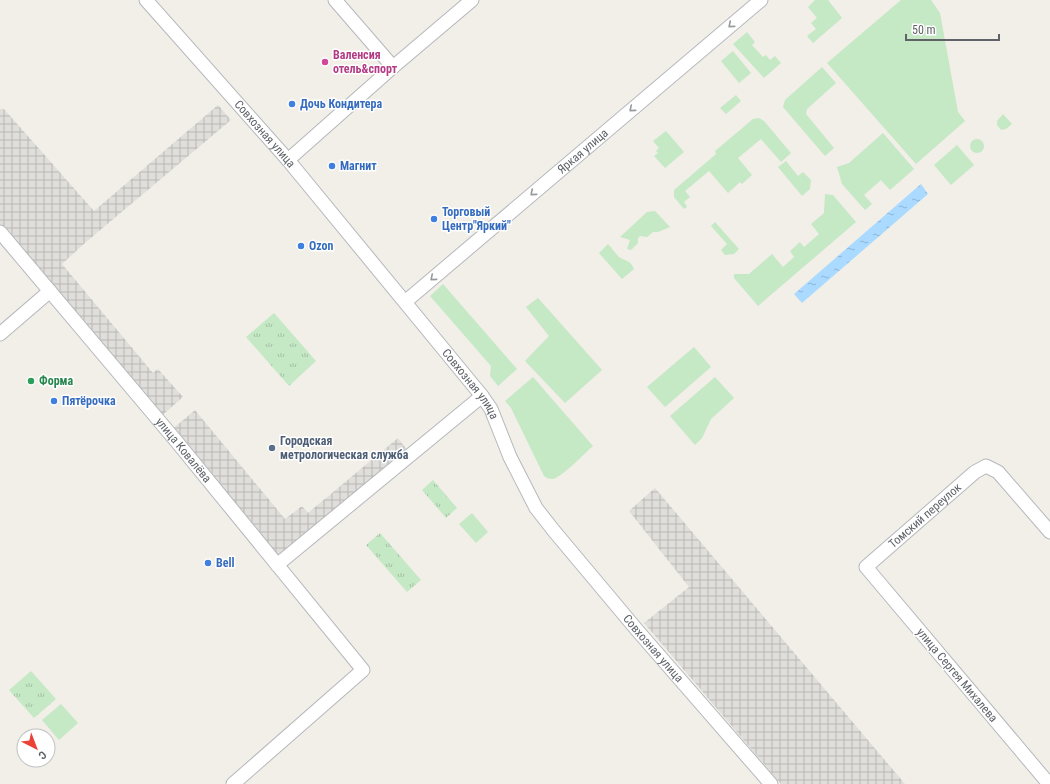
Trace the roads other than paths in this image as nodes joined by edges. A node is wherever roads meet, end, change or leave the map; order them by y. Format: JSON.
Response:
{"nodes":[{"id":1,"x":146,"y":0,"type":"edge"},
{"id":2,"x":335,"y":0,"type":"edge"},
{"id":3,"x":472,"y":0,"type":"edge"},
{"id":4,"x":760,"y":0,"type":"edge"},
{"id":5,"x":393,"y":67,"type":"junction"},
{"id":6,"x":288,"y":160,"type":"junction"},
{"id":7,"x":0,"y":232,"type":"edge"},
{"id":8,"x":50,"y":291,"type":"junction"},
{"id":9,"x":405,"y":302,"type":"junction"},
{"id":10,"x":0,"y":334,"type":"edge"},
{"id":11,"x":482,"y":396,"type":"junction"},
{"id":12,"x":1050,"y":532,"type":"edge"},
{"id":13,"x":277,"y":565,"type":"junction"},
{"id":14,"x":866,"y":567,"type":"joint"},
{"id":15,"x":233,"y":784,"type":"edge"},
{"id":16,"x":771,"y":784,"type":"edge"},
{"id":17,"x":1049,"y":784,"type":"edge"}],
"edges":[{"from":1,"to":6,"type":"street","name":"Совхозная улица"},
{"from":2,"to":5,"type":"street"},
{"from":3,"to":5,"type":"street"},
{"from":4,"to":9,"type":"street","name":"Яркая улица","one_way":true},
{"from":5,"to":6,"type":"street"},
{"from":6,"to":9,"type":"street","name":"Совхозная улица"},
{"from":7,"to":8,"type":"street","name":"улица Ковалёва"},
{"from":8,"to":10,"type":"street"},
{"from":8,"to":13,"type":"street","name":"улица Ковалёва"},
{"from":9,"to":11,"type":"street","name":"Совхозная улица"},
{"from":11,"to":13,"type":"street"},
{"from":11,"to":16,"type":"street","name":"Совхозная улица"},
{"from":12,"to":14,"type":"street","name":"Томский переулок"},
{"from":13,"to":15,"type":"street","name":"улица Ковалёва"},
{"from":14,"to":17,"type":"street","name":"улица Сергея Михалева"}]}
